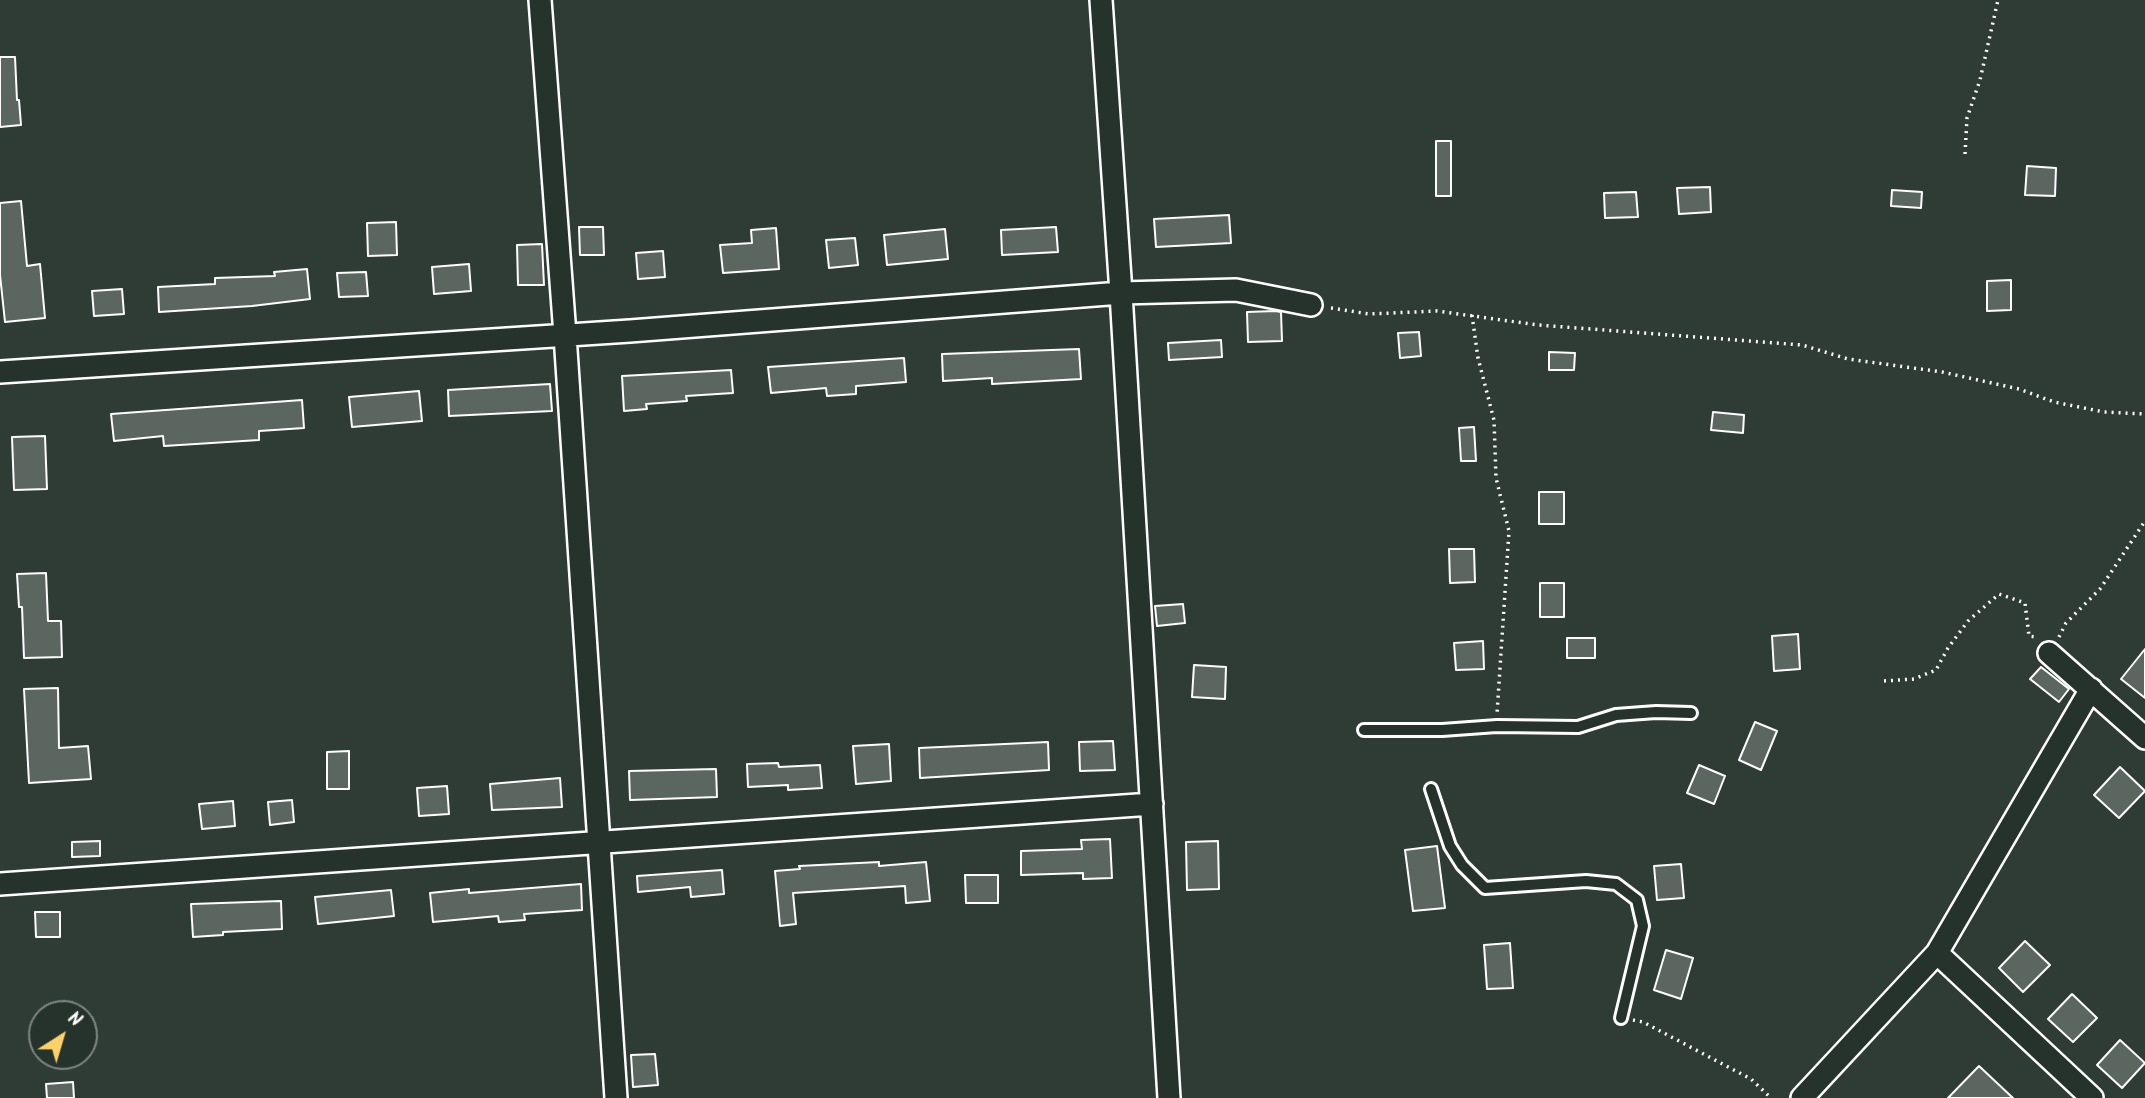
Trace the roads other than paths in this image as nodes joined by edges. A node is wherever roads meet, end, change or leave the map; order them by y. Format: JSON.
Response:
{"nodes":[{"id":1,"x":540,"y":0,"type":"edge"},
{"id":2,"x":1101,"y":0,"type":"edge"},
{"id":3,"x":1121,"y":293,"type":"junction"},
{"id":4,"x":1311,"y":305,"type":"road end"},
{"id":5,"x":565,"y":335,"type":"junction"},
{"id":6,"x":0,"y":372,"type":"edge"},
{"id":7,"x":2053,"y":647,"type":"road end"},
{"id":8,"x":2091,"y":689,"type":"junction"},
{"id":9,"x":1691,"y":713,"type":"dead end"},
{"id":10,"x":1364,"y":730,"type":"dead end"},
{"id":11,"x":2145,"y":738,"type":"edge"},
{"id":12,"x":1431,"y":789,"type":"dead end"},
{"id":13,"x":1152,"y":804,"type":"junction"},
{"id":14,"x":600,"y":841,"type":"junction"},
{"id":15,"x":0,"y":884,"type":"edge"},
{"id":16,"x":1937,"y":953,"type":"junction"},
{"id":17,"x":1620,"y":1017,"type":"road end"},
{"id":18,"x":616,"y":1098,"type":"edge"},
{"id":19,"x":1169,"y":1098,"type":"edge"},
{"id":20,"x":1802,"y":1098,"type":"edge"},
{"id":21,"x":2092,"y":1098,"type":"edge"}],
"edges":[{"from":1,"to":5,"type":"street"},
{"from":2,"to":3,"type":"street"},
{"from":3,"to":4,"type":"street"},
{"from":3,"to":5,"type":"street"},
{"from":3,"to":13,"type":"street"},
{"from":5,"to":6,"type":"street"},
{"from":5,"to":14,"type":"street"},
{"from":7,"to":8,"type":"street"},
{"from":8,"to":11,"type":"street"},
{"from":8,"to":16,"type":"street"},
{"from":9,"to":10,"type":"lane"},
{"from":12,"to":17,"type":"lane"},
{"from":13,"to":14,"type":"street"},
{"from":13,"to":19,"type":"street"},
{"from":14,"to":15,"type":"street"},
{"from":14,"to":18,"type":"street"},
{"from":16,"to":20,"type":"street"},
{"from":16,"to":21,"type":"street"}]}
